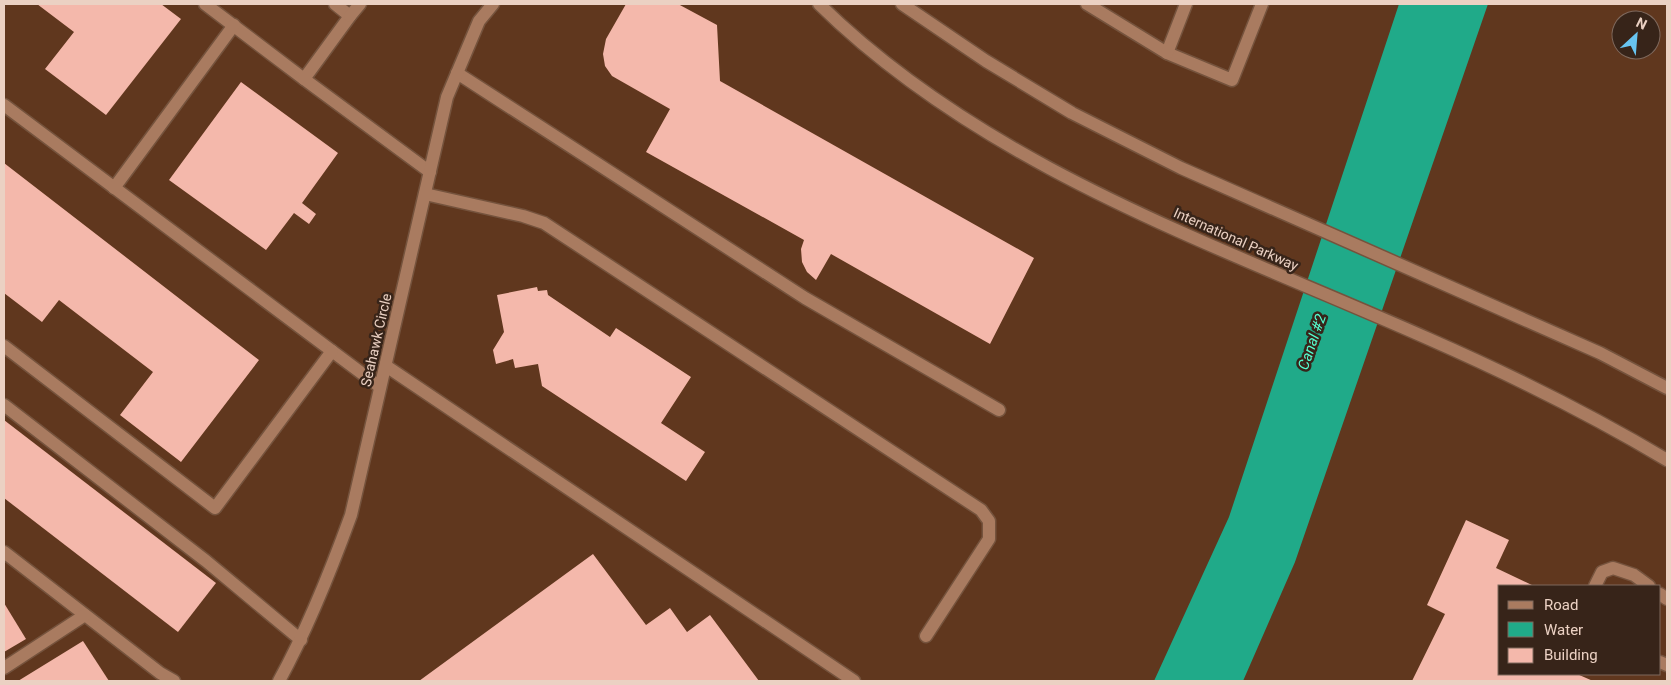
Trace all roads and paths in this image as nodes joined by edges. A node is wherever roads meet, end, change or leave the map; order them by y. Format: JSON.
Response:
{"nodes":[{"id":1,"x":206,"y":4,"type":"edge"},
{"id":2,"x":335,"y":4,"type":"edge"},
{"id":3,"x":360,"y":4,"type":"edge"},
{"id":4,"x":493,"y":4,"type":"edge"},
{"id":5,"x":819,"y":4,"type":"edge"},
{"id":6,"x":902,"y":4,"type":"edge"},
{"id":7,"x":1087,"y":4,"type":"edge"},
{"id":8,"x":1186,"y":4,"type":"edge"},
{"id":9,"x":1262,"y":4,"type":"edge"},
{"id":10,"x":350,"y":16,"type":"junction"},
{"id":11,"x":234,"y":26,"type":"junction"},
{"id":12,"x":1167,"y":53,"type":"junction"},
{"id":13,"x":457,"y":73,"type":"junction"},
{"id":14,"x":304,"y":79,"type":"junction"},
{"id":15,"x":4,"y":105,"type":"edge"},
{"id":16,"x":430,"y":172,"type":"junction"},
{"id":17,"x":114,"y":188,"type":"junction"},
{"id":18,"x":425,"y":194,"type":"junction"},
{"id":19,"x":4,"y":346,"type":"edge"},
{"id":20,"x":332,"y":351,"type":"junction"},
{"id":21,"x":386,"y":366,"type":"junction"},
{"id":22,"x":380,"y":388,"type":"junction"},
{"id":23,"x":1667,"y":388,"type":"edge"},
{"id":24,"x":4,"y":405,"type":"edge"},
{"id":25,"x":999,"y":410,"type":"dead end"},
{"id":26,"x":1667,"y":460,"type":"edge"},
{"id":27,"x":4,"y":552,"type":"edge"},
{"id":28,"x":1596,"y":585,"type":"edge"},
{"id":29,"x":1648,"y":585,"type":"edge"},
{"id":30,"x":85,"y":614,"type":"junction"},
{"id":31,"x":926,"y":636,"type":"dead end"},
{"id":32,"x":301,"y":640,"type":"junction"},
{"id":33,"x":4,"y":668,"type":"edge"},
{"id":34,"x":156,"y":677,"type":"edge"},
{"id":35,"x":174,"y":681,"type":"edge"},
{"id":36,"x":279,"y":681,"type":"edge"},
{"id":37,"x":854,"y":681,"type":"edge"}],
"edges":[{"from":1,"to":11,"type":"main road"},
{"from":2,"to":10,"type":"main road"},
{"from":3,"to":10,"type":"main road"},
{"from":4,"to":13,"type":"main road","name":"Seahawk Circle"},
{"from":5,"to":26,"type":"main road","name":"International Parkway"},
{"from":6,"to":23,"type":"main road"},
{"from":7,"to":12,"type":"main road"},
{"from":8,"to":12,"type":"main road"},
{"from":9,"to":12,"type":"main road"},
{"from":10,"to":14,"type":"main road"},
{"from":11,"to":14,"type":"main road"},
{"from":11,"to":17,"type":"main road"},
{"from":13,"to":16,"type":"main road","name":"Seahawk Circle"},
{"from":13,"to":25,"type":"main road"},
{"from":14,"to":16,"type":"main road"},
{"from":15,"to":17,"type":"main road"},
{"from":16,"to":18,"type":"main road","name":"Seahawk Circle"},
{"from":17,"to":20,"type":"main road"},
{"from":18,"to":21,"type":"main road","name":"Seahawk Circle"},
{"from":18,"to":31,"type":"main road"},
{"from":19,"to":20,"type":"main road"},
{"from":20,"to":22,"type":"main road"},
{"from":21,"to":22,"type":"main road","name":"Seahawk Circle"},
{"from":21,"to":37,"type":"main road"},
{"from":22,"to":32,"type":"main road","name":"Seahawk Circle"},
{"from":24,"to":32,"type":"main road"},
{"from":27,"to":30,"type":"main road"},
{"from":28,"to":29,"type":"main road"},
{"from":30,"to":33,"type":"main road"},
{"from":30,"to":34,"type":"main road"},
{"from":32,"to":36,"type":"main road","name":"Seahawk Circle"},
{"from":34,"to":35,"type":"main road"}]}
